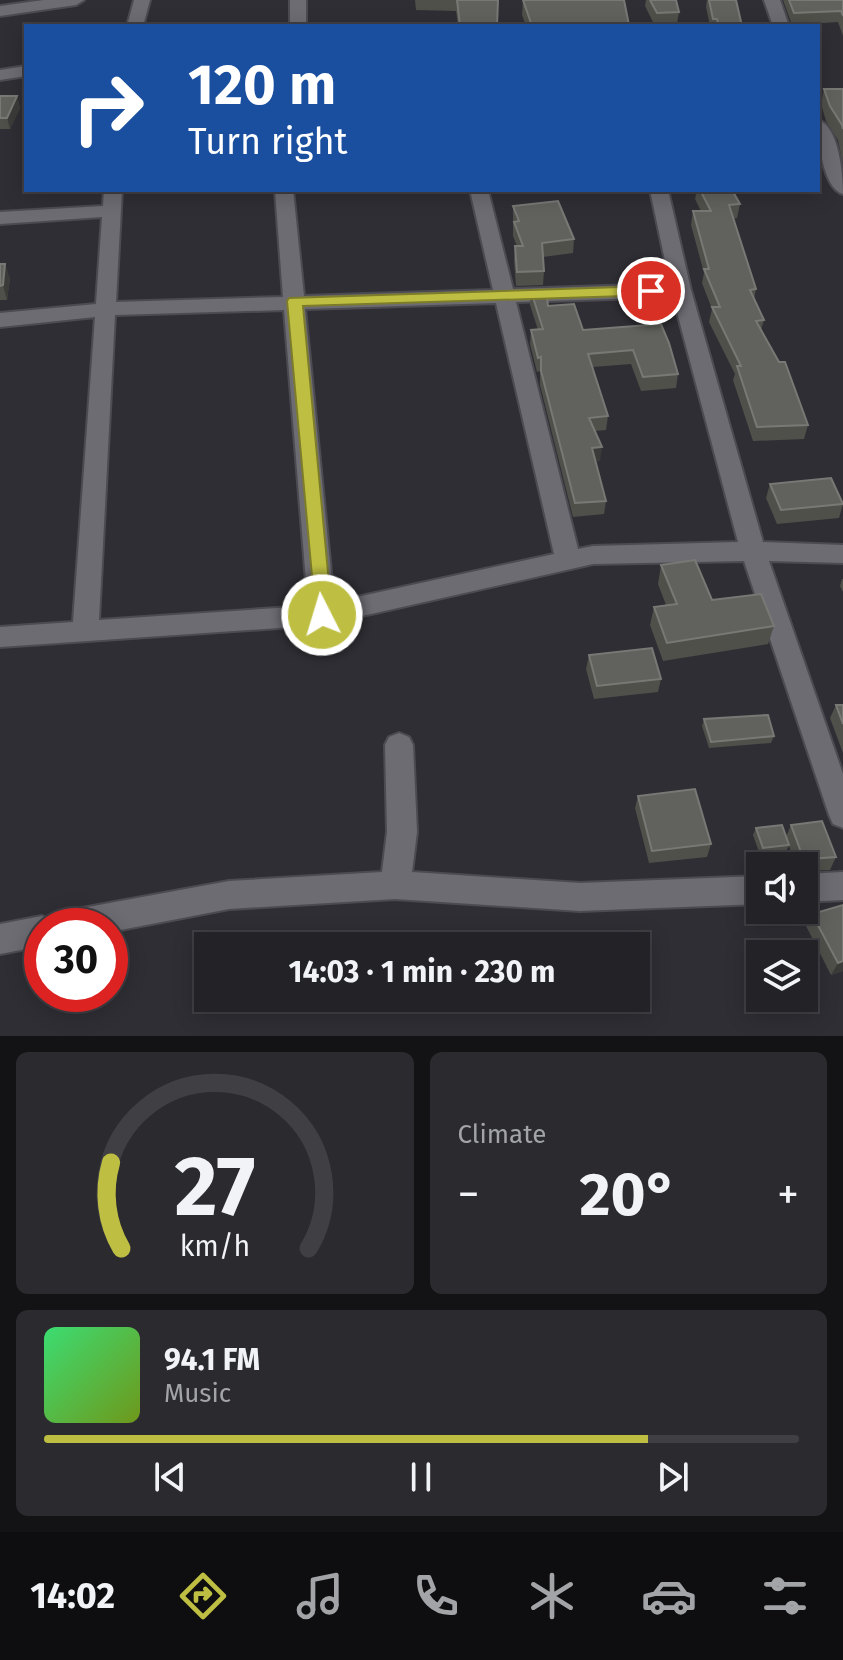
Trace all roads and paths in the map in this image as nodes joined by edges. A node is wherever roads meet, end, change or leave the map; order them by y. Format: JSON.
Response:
{"nodes":[{"id":1,"x":76,"y":0,"type":"edge"},
{"id":2,"x":142,"y":0,"type":"edge"},
{"id":3,"x":298,"y":0,"type":"edge"},
{"id":4,"x":772,"y":0,"type":"edge"},
{"id":5,"x":0,"y":11,"type":"edge"},
{"id":6,"x":136,"y":24,"type":"edge"},
{"id":7,"x":298,"y":24,"type":"edge"},
{"id":8,"x":780,"y":24,"type":"edge"},
{"id":9,"x":24,"y":71,"type":"edge"},
{"id":10,"x":0,"y":75,"type":"edge"},
{"id":11,"x":820,"y":128,"type":"edge"},
{"id":12,"x":835,"y":148,"type":"edge"},
{"id":13,"x":843,"y":188,"type":"edge"},
{"id":14,"x":113,"y":192,"type":"edge"},
{"id":15,"x":284,"y":192,"type":"edge"},
{"id":16,"x":479,"y":192,"type":"edge"},
{"id":17,"x":659,"y":192,"type":"edge"},
{"id":18,"x":111,"y":211,"type":"junction"},
{"id":19,"x":0,"y":218,"type":"edge"},
{"id":20,"x":681,"y":290,"type":"junction"},
{"id":21,"x":503,"y":295,"type":"junction"},
{"id":22,"x":294,"y":301,"type":"junction"},
{"id":23,"x":106,"y":309,"type":"junction"},
{"id":24,"x":0,"y":320,"type":"edge"},
{"id":25,"x":753,"y":551,"type":"junction"},
{"id":26,"x":843,"y":554,"type":"edge"},
{"id":27,"x":568,"y":560,"type":"junction"},
{"id":28,"x":322,"y":615,"type":"junction"},
{"id":29,"x":85,"y":631,"type":"junction"},
{"id":30,"x":0,"y":637,"type":"edge"},
{"id":31,"x":399,"y":745,"type":"dead end"},
{"id":32,"x":843,"y":815,"type":"edge"},
{"id":33,"x":395,"y":885,"type":"junction"},
{"id":34,"x":843,"y":886,"type":"edge"},
{"id":35,"x":818,"y":887,"type":"edge"},
{"id":36,"x":746,"y":891,"type":"edge"},
{"id":37,"x":128,"y":914,"type":"edge"},
{"id":38,"x":24,"y":934,"type":"edge"},
{"id":39,"x":0,"y":939,"type":"edge"}],
"edges":[{"from":1,"to":5,"type":"street"},
{"from":2,"to":6,"type":"street"},
{"from":3,"to":7,"type":"street"},
{"from":4,"to":8,"type":"street"},
{"from":9,"to":10,"type":"street"},
{"from":11,"to":12,"type":"street"},
{"from":12,"to":13,"type":"street"},
{"from":14,"to":18,"type":"street"},
{"from":15,"to":22,"type":"street"},
{"from":16,"to":21,"type":"street"},
{"from":17,"to":20,"type":"street"},
{"from":18,"to":19,"type":"street"},
{"from":18,"to":23,"type":"street"},
{"from":20,"to":21,"type":"street"},
{"from":20,"to":25,"type":"street"},
{"from":21,"to":22,"type":"street"},
{"from":21,"to":27,"type":"street"},
{"from":22,"to":23,"type":"street"},
{"from":22,"to":28,"type":"street"},
{"from":23,"to":24,"type":"street"},
{"from":23,"to":29,"type":"street"},
{"from":25,"to":26,"type":"street"},
{"from":25,"to":27,"type":"street"},
{"from":25,"to":32,"type":"street"},
{"from":27,"to":28,"type":"street"},
{"from":28,"to":29,"type":"street"},
{"from":29,"to":30,"type":"street"},
{"from":31,"to":33,"type":"street"},
{"from":33,"to":36,"type":"street"},
{"from":33,"to":37,"type":"street"},
{"from":34,"to":35,"type":"street"},
{"from":38,"to":39,"type":"street"}]}
